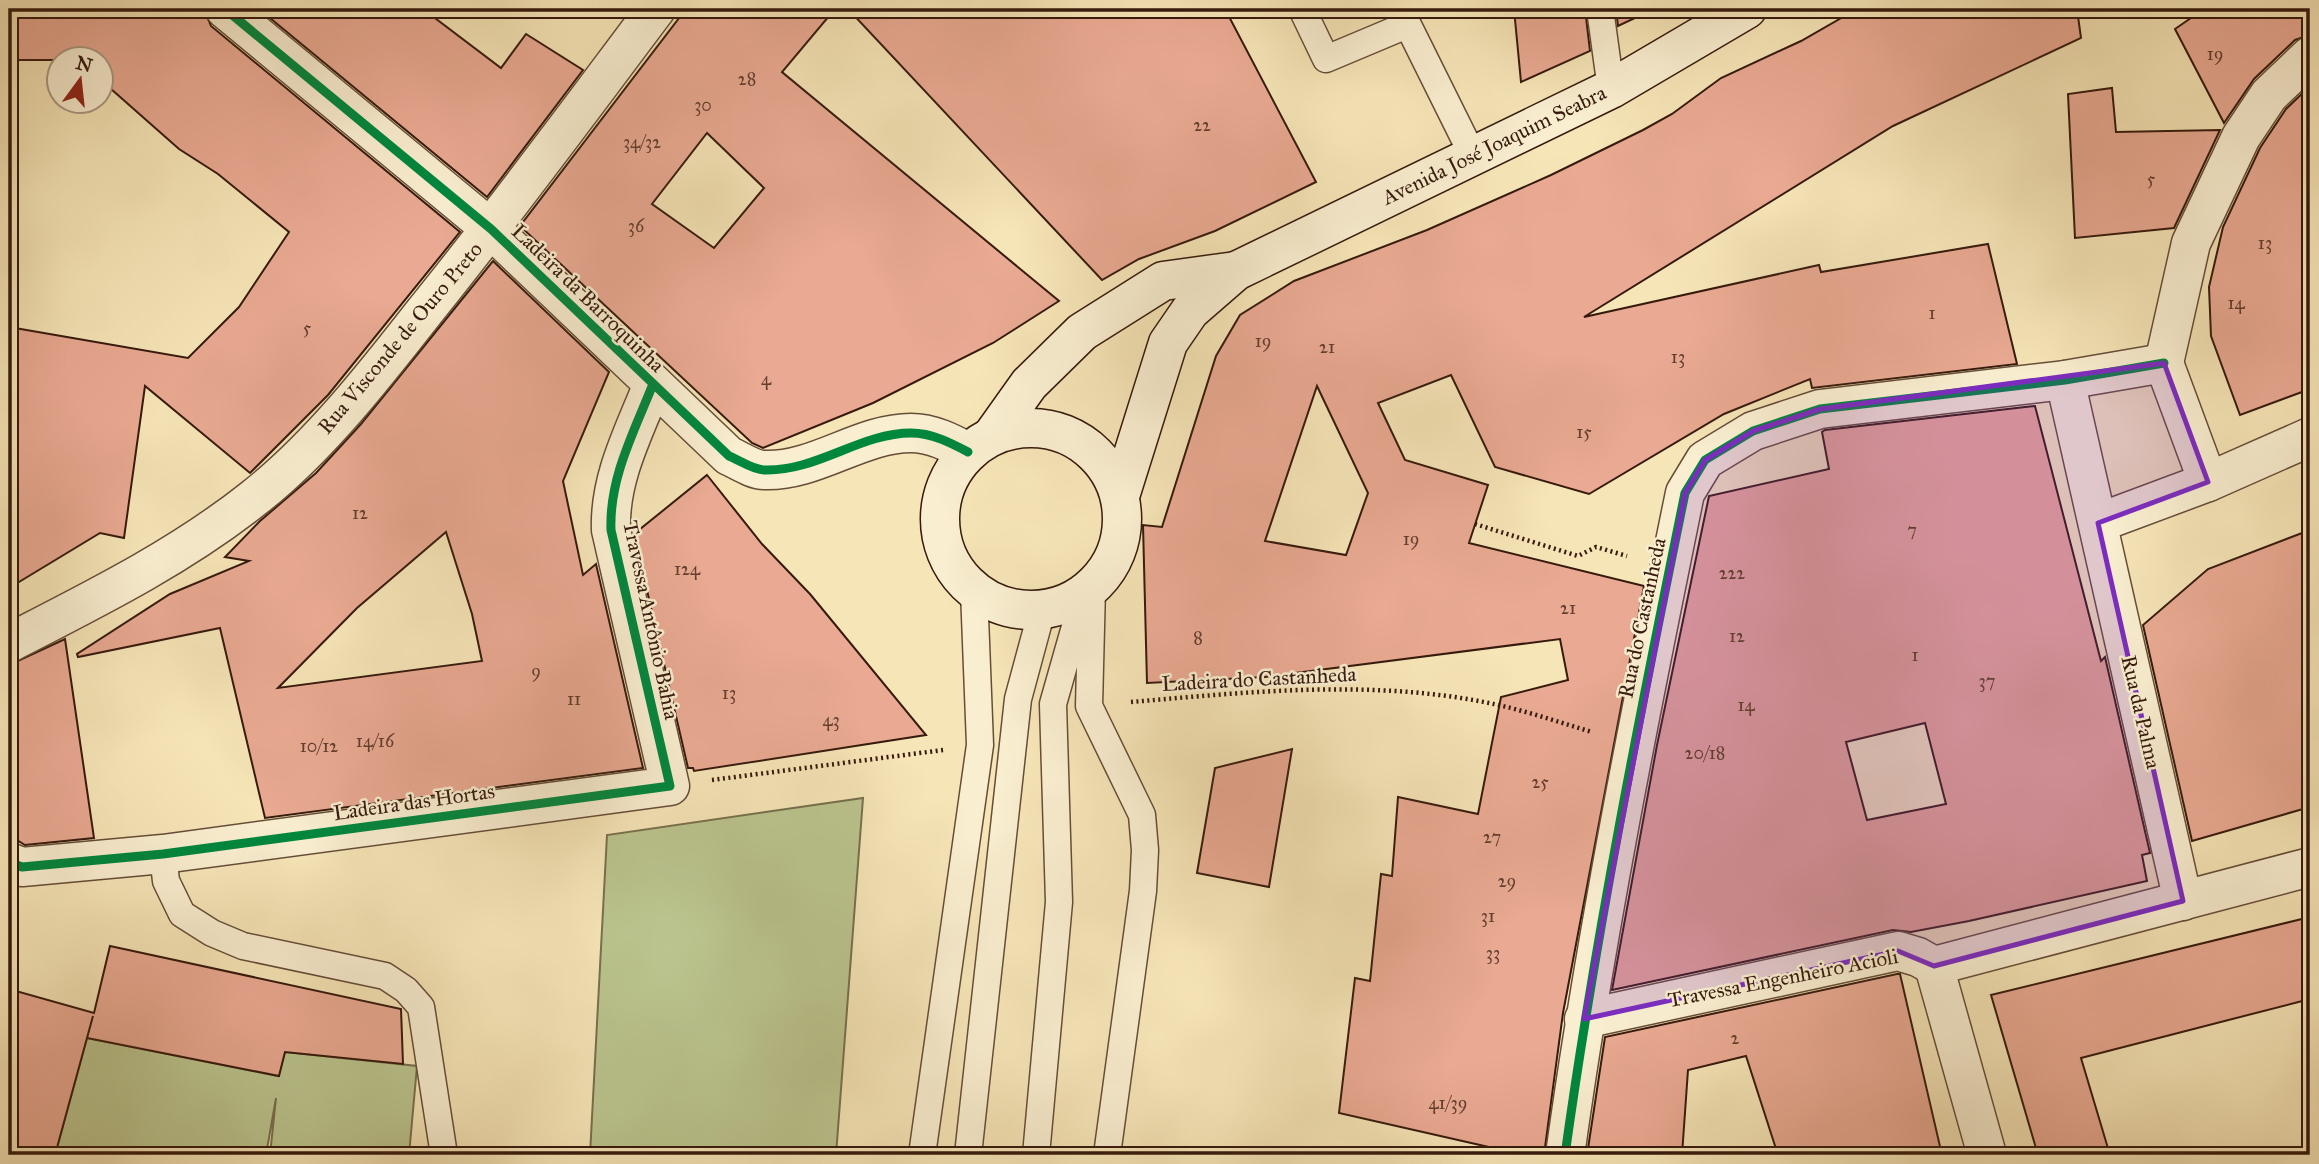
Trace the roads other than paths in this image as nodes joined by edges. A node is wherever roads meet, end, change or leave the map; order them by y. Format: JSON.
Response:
{"nodes":[{"id":1,"x":225,"y":9,"type":"edge"},
{"id":2,"x":656,"y":9,"type":"edge"},
{"id":3,"x":1302,"y":9,"type":"edge"},
{"id":4,"x":1600,"y":9,"type":"edge"},
{"id":5,"x":1747,"y":9,"type":"edge"},
{"id":6,"x":1403,"y":17,"type":"edge"},
{"id":7,"x":2310,"y":55,"type":"edge"},
{"id":8,"x":1611,"y":89,"type":"junction"},
{"id":9,"x":1472,"y":154,"type":"junction"},
{"id":10,"x":491,"y":229,"type":"junction"},
{"id":11,"x":1236,"y":271,"type":"junction"},
{"id":12,"x":2164,"y":363,"type":"junction"},
{"id":13,"x":2065,"y":380,"type":"junction"},
{"id":14,"x":653,"y":384,"type":"junction"},
{"id":15,"x":2310,"y":437,"type":"edge"},
{"id":16,"x":980,"y":444,"type":"junction"},
{"id":17,"x":2208,"y":482,"type":"junction"},
{"id":18,"x":1120,"y":496,"type":"junction"},
{"id":19,"x":2098,"y":523,"type":"junction"},
{"id":20,"x":974,"y":591,"type":"junction"},
{"id":21,"x":1088,"y":591,"type":"junction"},
{"id":22,"x":1042,"y":610,"type":"junction"},
{"id":23,"x":9,"y":643,"type":"edge"},
{"id":24,"x":670,"y":786,"type":"joint"},
{"id":25,"x":163,"y":854,"type":"junction"},
{"id":26,"x":9,"y":862,"type":"edge"},
{"id":27,"x":2310,"y":867,"type":"edge"},
{"id":28,"x":2183,"y":901,"type":"junction"},
{"id":29,"x":1934,"y":966,"type":"junction"},
{"id":30,"x":1584,"y":1019,"type":"junction"},
{"id":31,"x":444,"y":1155,"type":"edge"},
{"id":32,"x":922,"y":1155,"type":"edge"},
{"id":33,"x":968,"y":1155,"type":"edge"},
{"id":34,"x":1035,"y":1155,"type":"edge"},
{"id":35,"x":1107,"y":1155,"type":"edge"},
{"id":36,"x":1565,"y":1155,"type":"edge"},
{"id":37,"x":1987,"y":1155,"type":"edge"}],
"edges":[{"from":1,"to":10,"type":"street","name":"Ladeira da Barroquinha"},
{"from":2,"to":10,"type":"street","name":"Rua Visconde de Ouro Preto"},
{"from":3,"to":6,"type":"lane"},
{"from":4,"to":8,"type":"lane"},
{"from":5,"to":8,"type":"street","name":"Avenida José Joaquim Seabra"},
{"from":6,"to":9,"type":"lane"},
{"from":7,"to":12,"type":"street"},
{"from":8,"to":9,"type":"street","name":"Avenida José Joaquim Seabra"},
{"from":9,"to":11,"type":"street","name":"Avenida José Joaquim Seabra"},
{"from":10,"to":14,"type":"street","name":"Ladeira da Barroquinha"},
{"from":10,"to":23,"type":"street","name":"Rua Visconde de Ouro Preto"},
{"from":11,"to":16,"type":"street","name":"Avenida José Joaquim Seabra"},
{"from":11,"to":18,"type":"street","name":"Avenida José Joaquim Seabra"},
{"from":12,"to":13,"type":"street","name":"Rua do Castanheda"},
{"from":12,"to":17,"type":"street"},
{"from":13,"to":19,"type":"street","name":"Rua da Palma"},
{"from":13,"to":30,"type":"street","name":"Rua do Castanheda"},
{"from":14,"to":16,"type":"street","name":"Ladeira da Barroquinha"},
{"from":14,"to":24,"type":"street","name":"Travessa Antônio Bahia"},
{"from":15,"to":17,"type":"street"},
{"from":16,"to":18,"type":"street"},
{"from":16,"to":20,"type":"street"},
{"from":17,"to":19,"type":"street"},
{"from":18,"to":21,"type":"street"},
{"from":19,"to":28,"type":"street","name":"Rua da Palma"},
{"from":20,"to":22,"type":"street"},
{"from":20,"to":32,"type":"lane"},
{"from":21,"to":22,"type":"street"},
{"from":21,"to":34,"type":"lane"},
{"from":21,"to":35,"type":"lane"},
{"from":22,"to":33,"type":"lane"},
{"from":24,"to":25,"type":"street","name":"Ladeira das Hortas"},
{"from":25,"to":26,"type":"street","name":"Ladeira das Hortas"},
{"from":25,"to":31,"type":"lane"},
{"from":27,"to":28,"type":"street"},
{"from":28,"to":29,"type":"street"},
{"from":29,"to":30,"type":"street","name":"Travessa Engenheiro Acioli"},
{"from":29,"to":37,"type":"street"},
{"from":30,"to":36,"type":"street","name":"Rua do Castanheda"}]}
